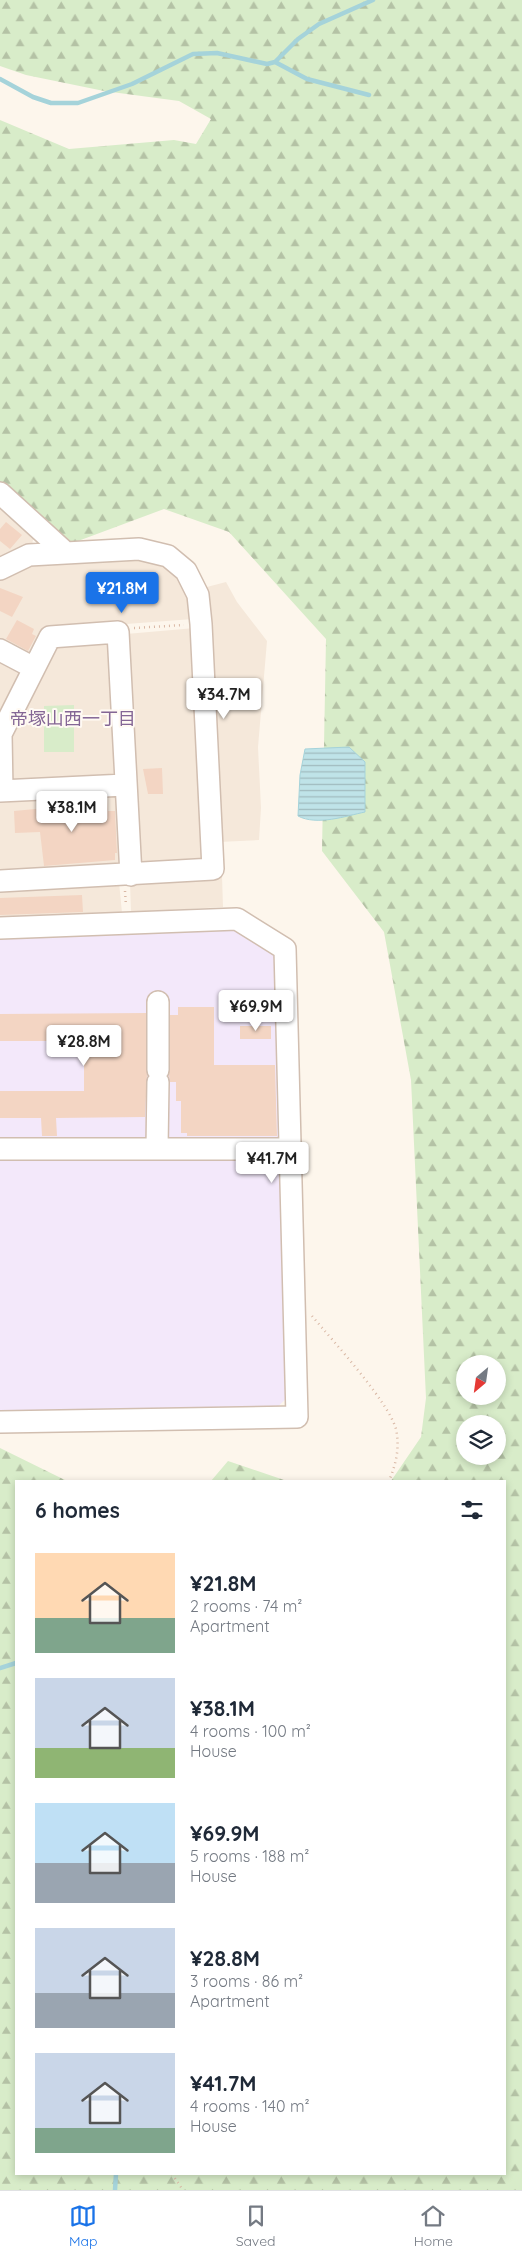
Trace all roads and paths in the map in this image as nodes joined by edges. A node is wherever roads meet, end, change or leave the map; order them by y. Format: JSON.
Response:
{"nodes":[{"id":1,"x":0,"y":493,"type":"edge"},
{"id":2,"x":66,"y":553,"type":"junction"},
{"id":3,"x":0,"y":568,"type":"edge"},
{"id":4,"x":201,"y":624,"type":"junction"},
{"id":5,"x":118,"y":632,"type":"junction"},
{"id":6,"x":0,"y":650,"type":"edge"},
{"id":7,"x":34,"y":668,"type":"junction"},
{"id":8,"x":125,"y":785,"type":"junction"},
{"id":9,"x":1,"y":791,"type":"edge"},
{"id":10,"x":128,"y":875,"type":"junction"},
{"id":11,"x":0,"y":881,"type":"edge"},
{"id":12,"x":127,"y":922,"type":"junction"},
{"id":13,"x":0,"y":928,"type":"edge"},
{"id":14,"x":158,"y":1002,"type":"dead end"},
{"id":15,"x":157,"y":1148,"type":"junction"},
{"id":16,"x":0,"y":1149,"type":"edge"},
{"id":17,"x":289,"y":1149,"type":"junction"},
{"id":18,"x":312,"y":1315,"type":"dead end"},
{"id":19,"x":0,"y":1422,"type":"edge"},
{"id":20,"x":389,"y":1480,"type":"edge"},
{"id":21,"x":173,"y":2175,"type":"edge"},
{"id":22,"x":183,"y":2190,"type":"edge"}],
"edges":[{"from":1,"to":2,"type":"street"},
{"from":2,"to":3,"type":"street"},
{"from":2,"to":4,"type":"street"},
{"from":4,"to":5,"type":"path"},
{"from":4,"to":10,"type":"street"},
{"from":5,"to":7,"type":"street"},
{"from":5,"to":8,"type":"street"},
{"from":6,"to":7,"type":"street"},
{"from":7,"to":9,"type":"street"},
{"from":8,"to":9,"type":"street"},
{"from":8,"to":10,"type":"street"},
{"from":10,"to":11,"type":"street"},
{"from":10,"to":12,"type":"path"},
{"from":12,"to":13,"type":"street"},
{"from":12,"to":17,"type":"street"},
{"from":14,"to":15,"type":"street"},
{"from":15,"to":16,"type":"street"},
{"from":15,"to":17,"type":"street"},
{"from":17,"to":19,"type":"street"},
{"from":18,"to":20,"type":"path"},
{"from":21,"to":22,"type":"path"}]}
